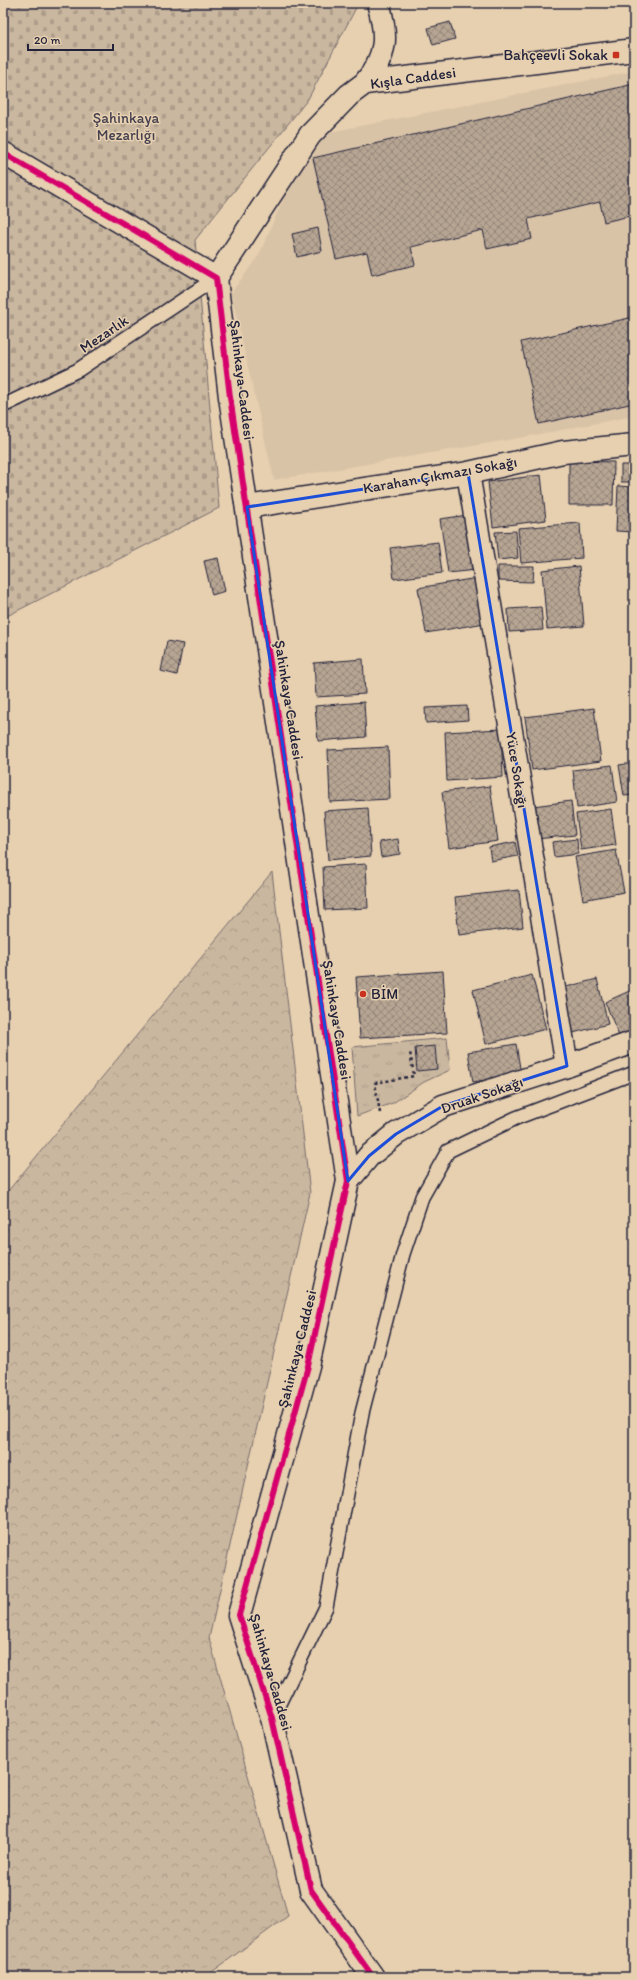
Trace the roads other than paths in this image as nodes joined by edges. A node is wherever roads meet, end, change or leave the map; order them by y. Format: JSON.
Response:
{"nodes":[{"id":1,"x":378,"y":3,"type":"edge"},
{"id":2,"x":634,"y":50,"type":"edge"},
{"id":3,"x":365,"y":83,"type":"junction"},
{"id":4,"x":3,"y":153,"type":"edge"},
{"id":5,"x":216,"y":278,"type":"junction"},
{"id":6,"x":3,"y":406,"type":"edge"},
{"id":7,"x":634,"y":445,"type":"edge"},
{"id":8,"x":468,"y":473,"type":"junction"},
{"id":9,"x":246,"y":507,"type":"junction"},
{"id":10,"x":634,"y":1042,"type":"edge"},
{"id":11,"x":567,"y":1066,"type":"junction"},
{"id":12,"x":634,"y":1073,"type":"edge"},
{"id":13,"x":348,"y":1181,"type":"junction"},
{"id":14,"x":272,"y":1718,"type":"junction"},
{"id":15,"x":373,"y":1977,"type":"edge"}],
"edges":[{"from":1,"to":3,"type":"street"},
{"from":2,"to":3,"type":"street","name":"Kışla Caddesi"},
{"from":3,"to":5,"type":"street","name":"Kışla Caddesi"},
{"from":4,"to":5,"type":"street"},
{"from":5,"to":6,"type":"lane","name":"Mezarlık"},
{"from":5,"to":9,"type":"street","name":"Şahinkaya Caddesi"},
{"from":7,"to":8,"type":"street","name":"Karahan Çıkmazı Sokağı"},
{"from":8,"to":9,"type":"street","name":"Karahan Çıkmazı Sokağı"},
{"from":8,"to":11,"type":"street","name":"Yüce Sokağı"},
{"from":9,"to":13,"type":"street","name":"Şahinkaya Caddesi"},
{"from":10,"to":11,"type":"street","name":"Druak Sokağı"},
{"from":11,"to":13,"type":"street","name":"Druak Sokağı"},
{"from":12,"to":14,"type":"lane"},
{"from":13,"to":14,"type":"street","name":"Şahinkaya Caddesi"},
{"from":14,"to":15,"type":"street","name":"Şahinkaya Caddesi"}]}
